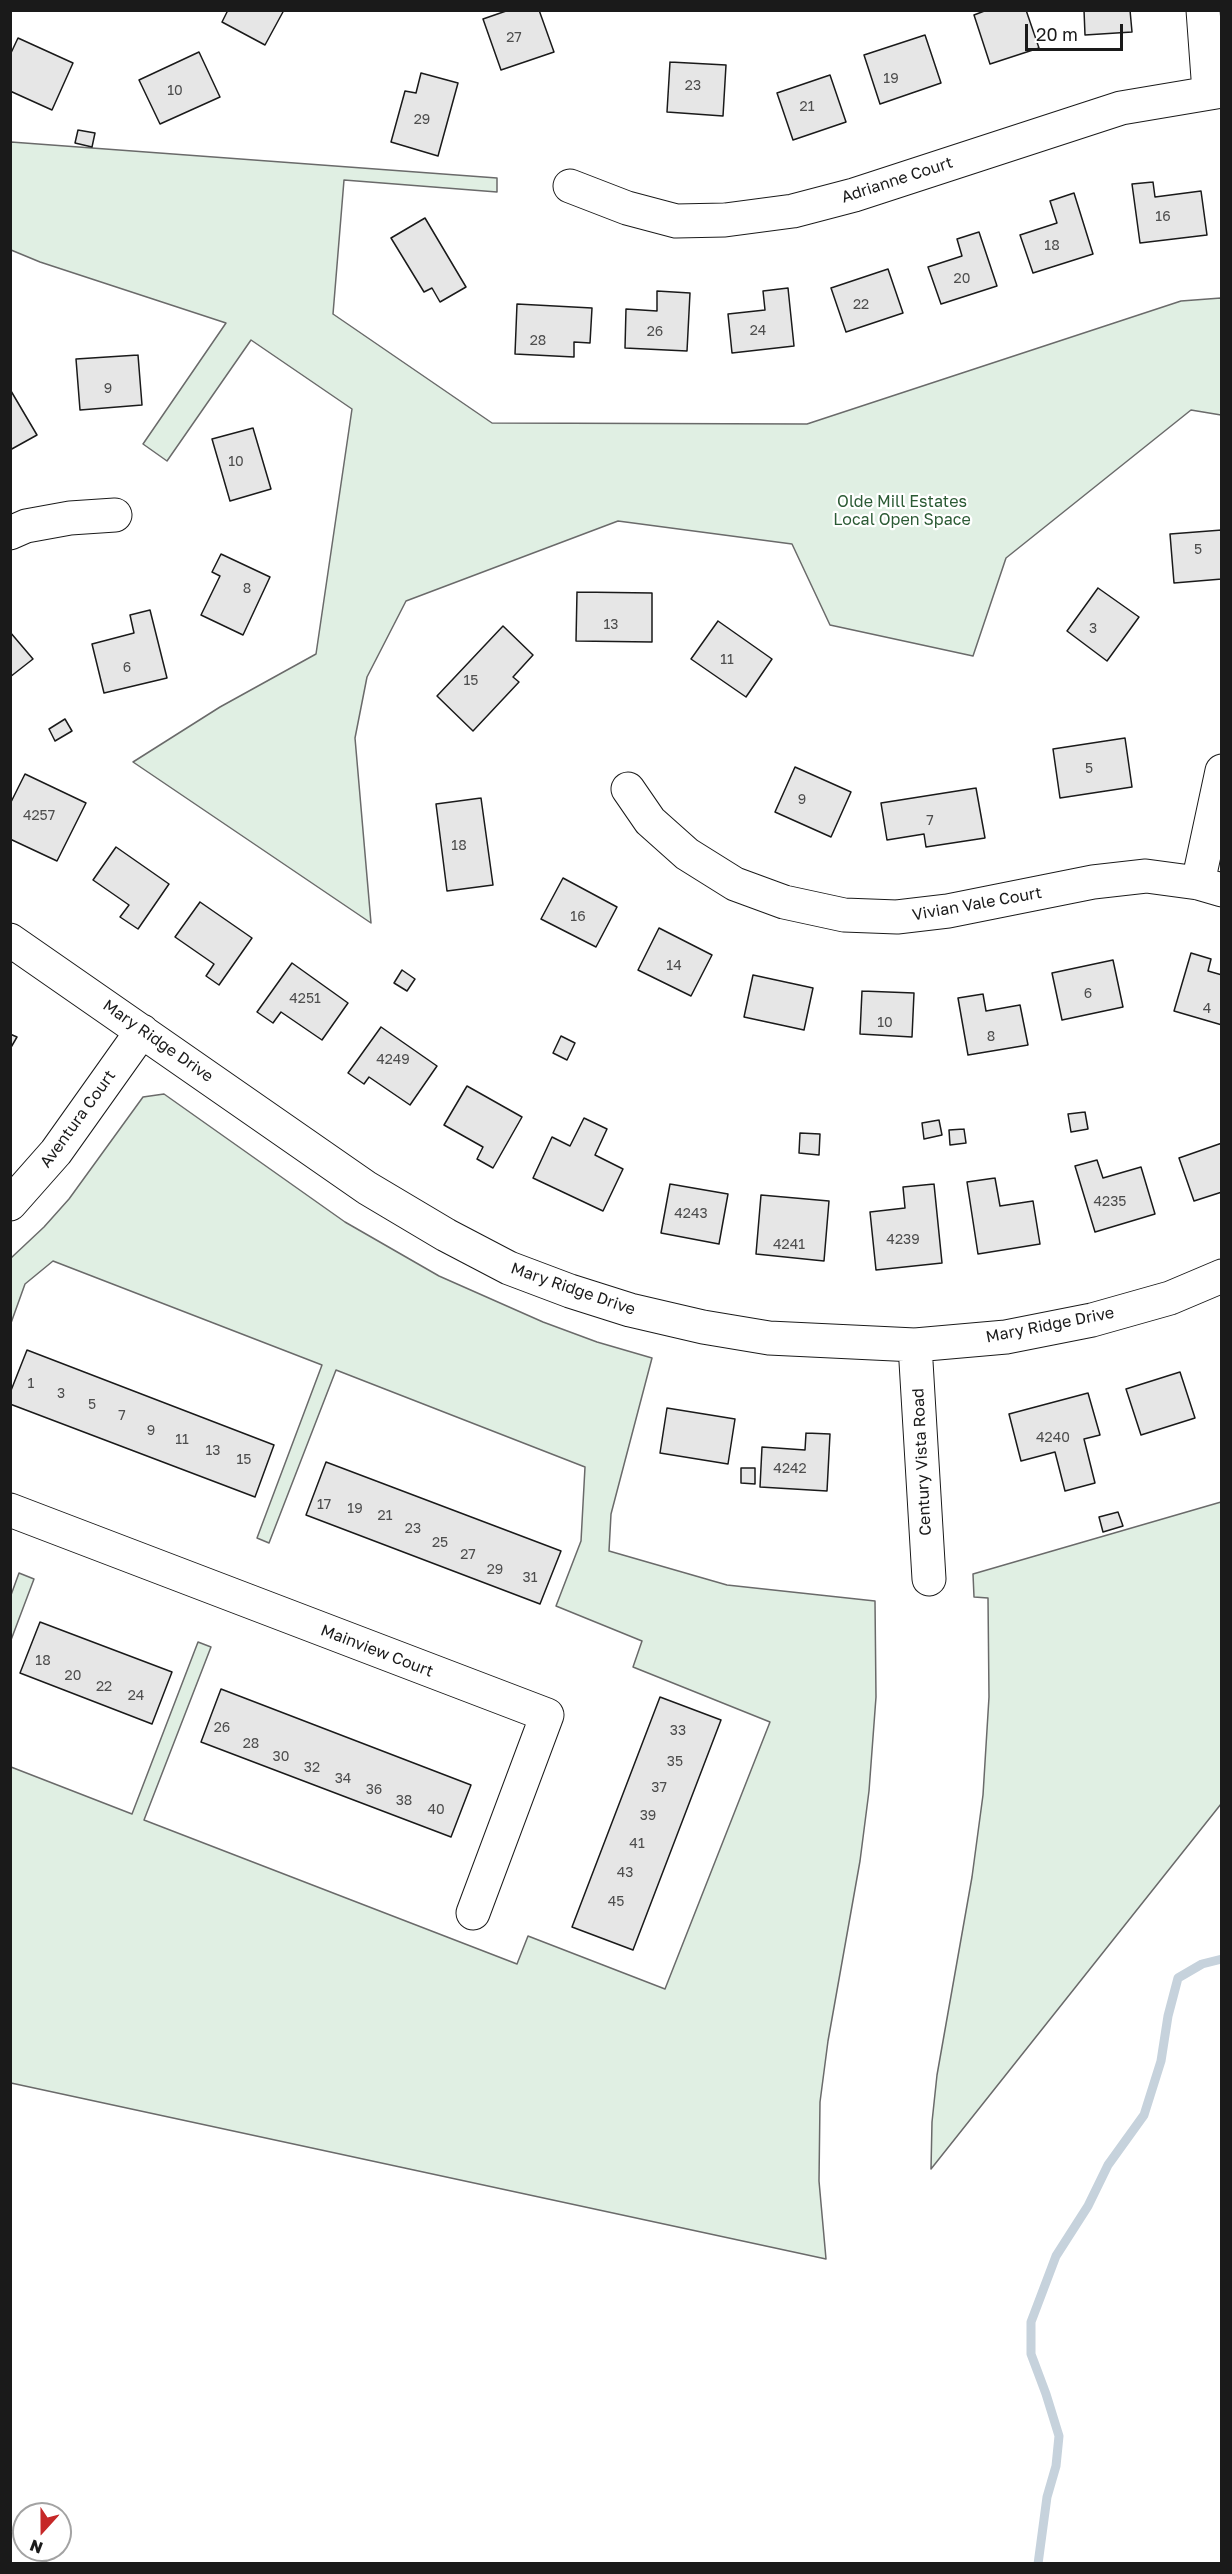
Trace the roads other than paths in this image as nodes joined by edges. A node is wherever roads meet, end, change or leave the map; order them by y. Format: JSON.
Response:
{"nodes":[{"id":1,"x":1203,"y":10,"type":"edge"},
{"id":2,"x":1215,"y":91,"type":"edge"},
{"id":3,"x":570,"y":186,"type":"dead end"},
{"id":4,"x":115,"y":515,"type":"dead end"},
{"id":5,"x":10,"y":532,"type":"edge"},
{"id":6,"x":1221,"y":771,"type":"edge"},
{"id":7,"x":628,"y":789,"type":"dead end"},
{"id":8,"x":1210,"y":886,"type":"edge"},
{"id":9,"x":10,"y":939,"type":"edge"},
{"id":10,"x":142,"y":1030,"type":"junction"},
{"id":11,"x":10,"y":1204,"type":"edge"},
{"id":12,"x":1221,"y":1276,"type":"edge"},
{"id":13,"x":915,"y":1345,"type":"junction"},
{"id":14,"x":10,"y":1510,"type":"edge"},
{"id":15,"x":929,"y":1579,"type":"dead end"},
{"id":16,"x":473,"y":1913,"type":"dead end"}],
"edges":[{"from":1,"to":2,"type":"street"},
{"from":2,"to":3,"type":"street","name":"Adrianne Court"},
{"from":4,"to":5,"type":"street"},
{"from":6,"to":8,"type":"street"},
{"from":7,"to":8,"type":"street","name":"Vivian Vale Court"},
{"from":9,"to":10,"type":"street","name":"Mary Ridge Drive"},
{"from":10,"to":11,"type":"street","name":"Aventura Court"},
{"from":10,"to":13,"type":"street","name":"Mary Ridge Drive"},
{"from":12,"to":13,"type":"street","name":"Mary Ridge Drive"},
{"from":13,"to":15,"type":"street","name":"Century Vista Road"},
{"from":14,"to":16,"type":"street","name":"Mainview Court"}]}
